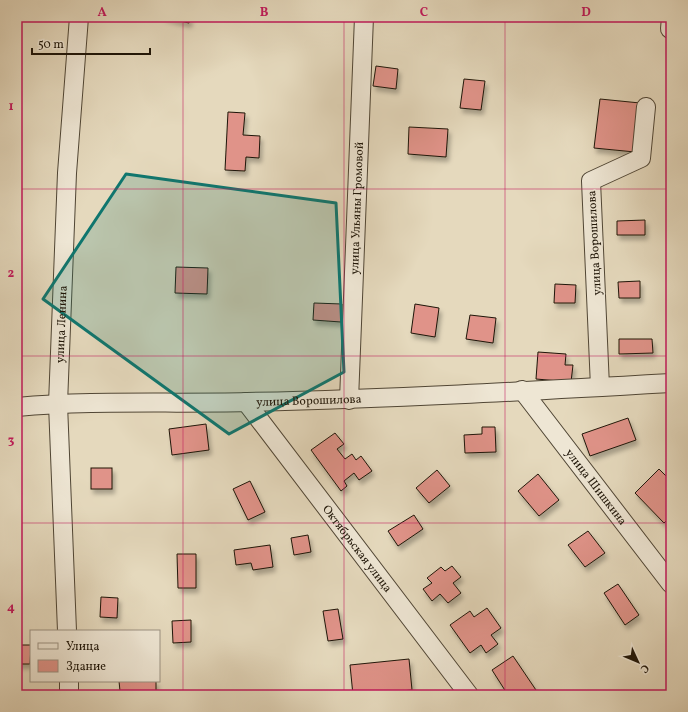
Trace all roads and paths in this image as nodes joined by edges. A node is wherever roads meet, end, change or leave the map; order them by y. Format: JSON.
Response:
{"nodes":[{"id":1,"x":79,"y":17,"type":"edge"},
{"id":2,"x":364,"y":17,"type":"edge"},
{"id":3,"x":646,"y":107,"type":"dead end"},
{"id":4,"x":671,"y":383,"type":"edge"},
{"id":5,"x":600,"y":387,"type":"junction"},
{"id":6,"x":522,"y":390,"type":"junction"},
{"id":7,"x":349,"y":400,"type":"junction"},
{"id":8,"x":246,"y":402,"type":"junction"},
{"id":9,"x":58,"y":404,"type":"junction"},
{"id":10,"x":17,"y":407,"type":"edge"},
{"id":11,"x":671,"y":584,"type":"edge"},
{"id":12,"x":67,"y":630,"type":"edge"},
{"id":13,"x":69,"y":682,"type":"edge"},
{"id":14,"x":69,"y":695,"type":"edge"},
{"id":15,"x":469,"y":695,"type":"edge"}],
"edges":[{"from":1,"to":9,"type":"street","name":"улица Ленина"},
{"from":2,"to":7,"type":"street","name":"улица Ульяны Громовой"},
{"from":3,"to":5,"type":"street","name":"улица Ворошилова"},
{"from":4,"to":5,"type":"street","name":"улица Ворошилова"},
{"from":5,"to":6,"type":"street","name":"улица Ворошилова"},
{"from":6,"to":7,"type":"street","name":"улица Ворошилова"},
{"from":6,"to":11,"type":"street","name":"улица Шишкина"},
{"from":7,"to":8,"type":"street","name":"улица Ворошилова"},
{"from":8,"to":9,"type":"street","name":"улица Ворошилова"},
{"from":8,"to":15,"type":"street","name":"Октябрьская улица"},
{"from":9,"to":10,"type":"street","name":"улица Ворошилова"},
{"from":9,"to":12,"type":"street","name":"улица Ленина"},
{"from":13,"to":14,"type":"street"}]}
